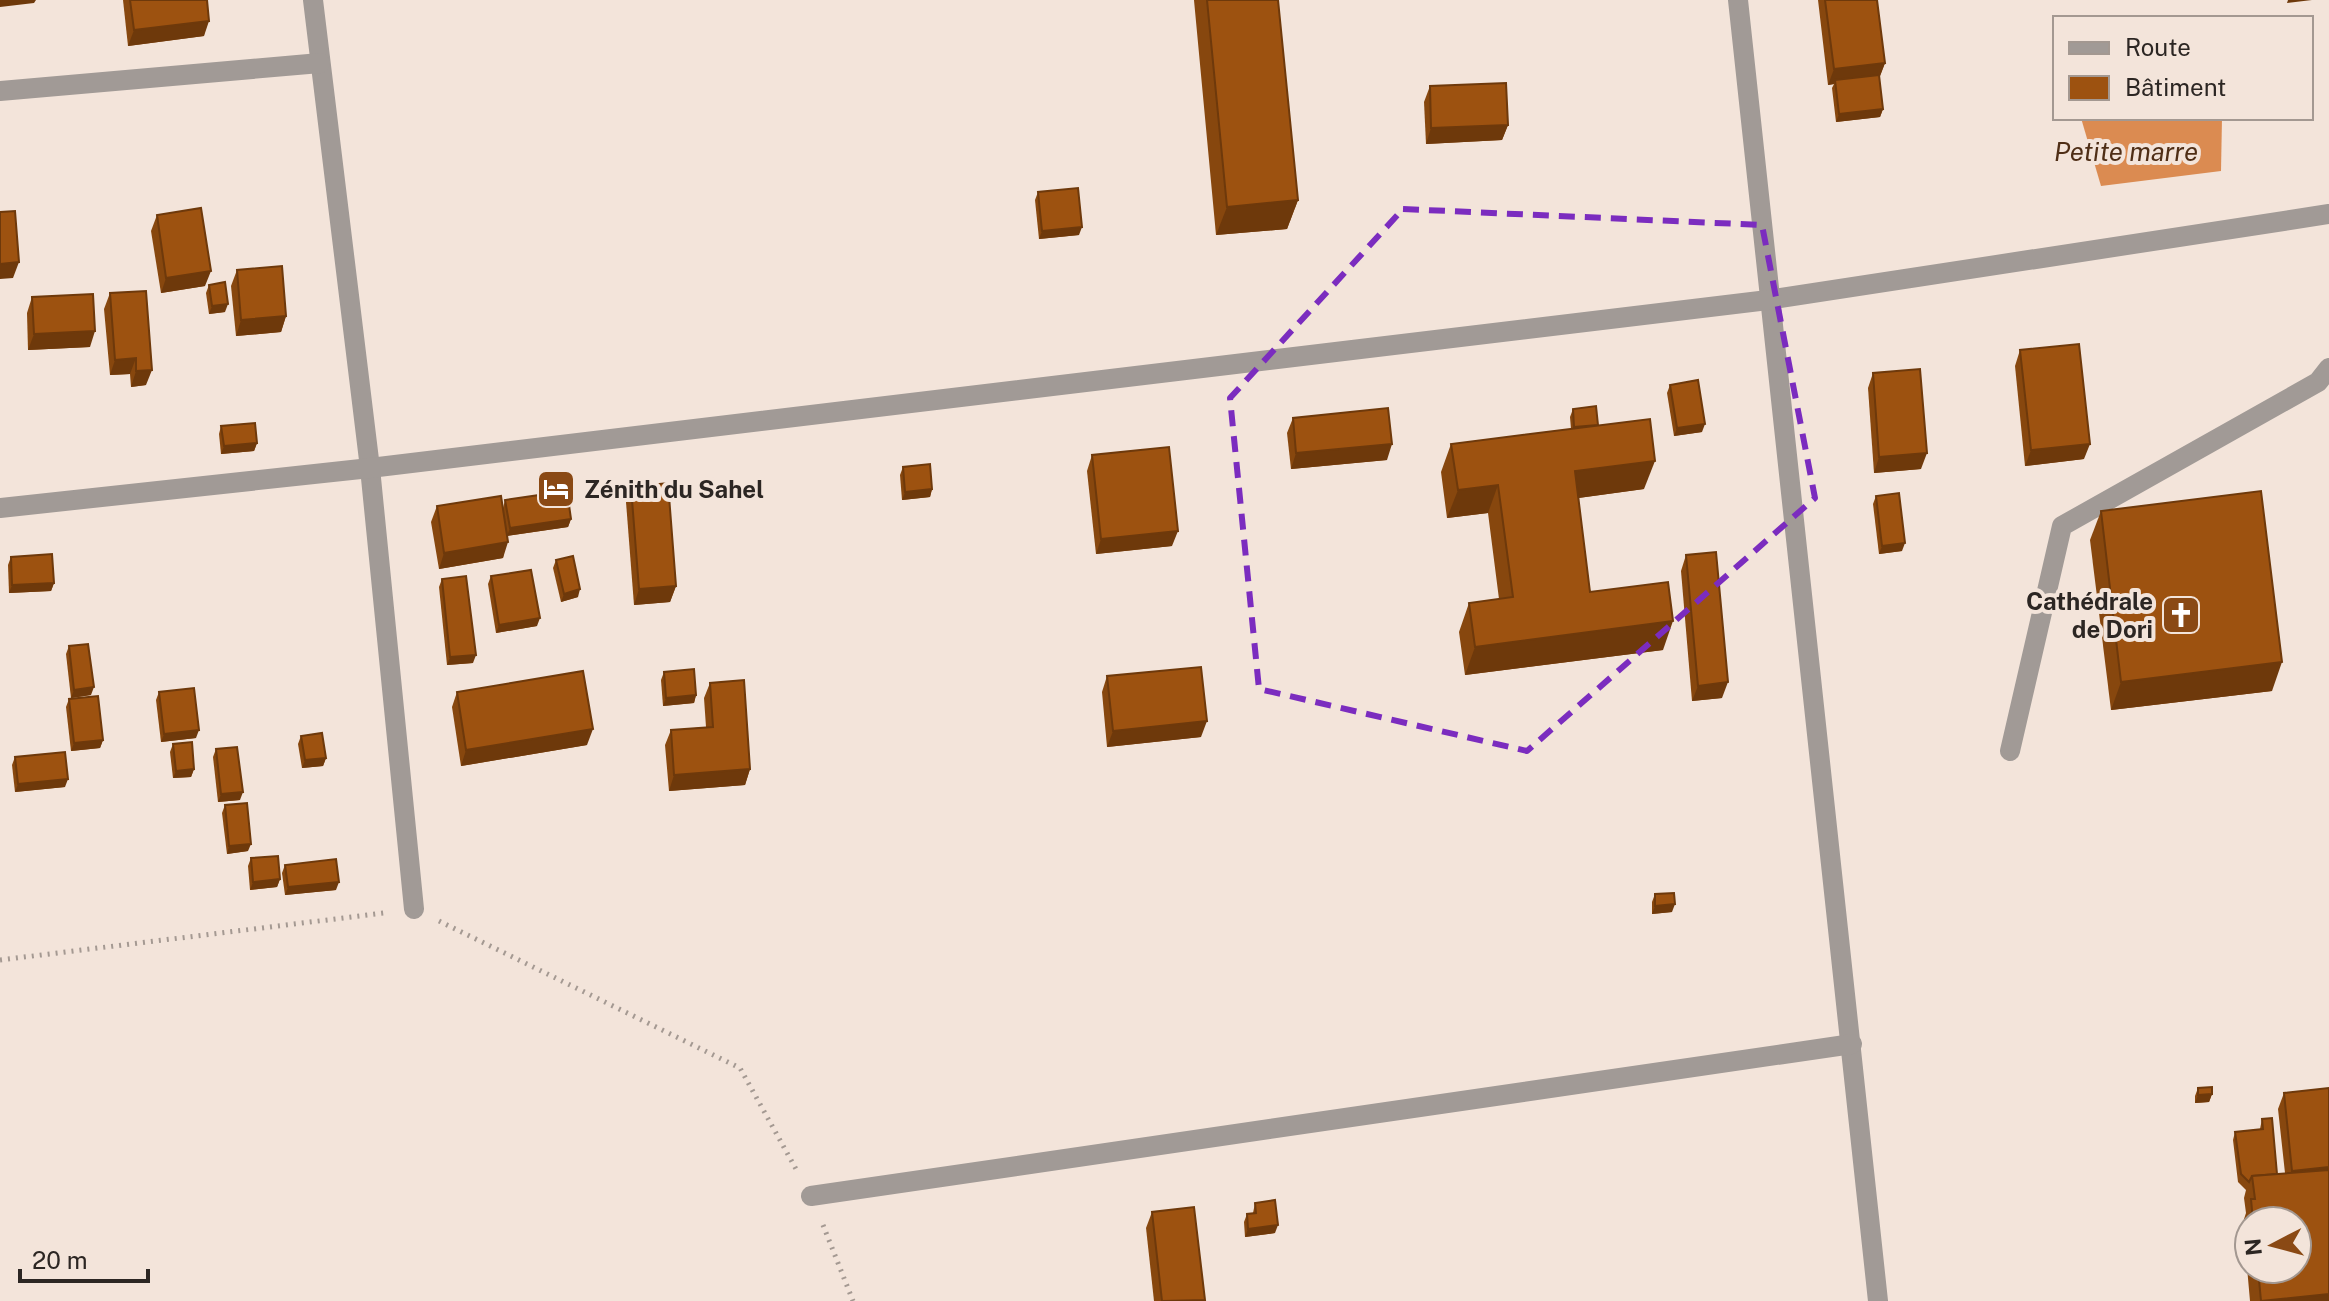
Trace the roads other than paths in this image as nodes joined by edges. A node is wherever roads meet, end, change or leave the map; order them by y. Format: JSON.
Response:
{"nodes":[{"id":1,"x":313,"y":0,"type":"edge"},
{"id":2,"x":1738,"y":0,"type":"edge"},
{"id":3,"x":320,"y":63,"type":"junction"},
{"id":4,"x":0,"y":91,"type":"edge"},
{"id":5,"x":2329,"y":214,"type":"edge"},
{"id":6,"x":1768,"y":300,"type":"junction"},
{"id":7,"x":2329,"y":368,"type":"edge"},
{"id":8,"x":370,"y":468,"type":"junction"},
{"id":9,"x":0,"y":508,"type":"edge"},
{"id":10,"x":2010,"y":751,"type":"dead end"},
{"id":11,"x":414,"y":909,"type":"road end"},
{"id":12,"x":1852,"y":1044,"type":"junction"},
{"id":13,"x":811,"y":1196,"type":"road end"},
{"id":14,"x":1878,"y":1301,"type":"edge"}],
"edges":[{"from":1,"to":3,"type":"street"},
{"from":2,"to":6,"type":"street"},
{"from":3,"to":4,"type":"street"},
{"from":3,"to":8,"type":"street"},
{"from":5,"to":6,"type":"street"},
{"from":6,"to":8,"type":"street"},
{"from":6,"to":12,"type":"street"},
{"from":7,"to":10,"type":"street"},
{"from":8,"to":9,"type":"street"},
{"from":8,"to":11,"type":"street"},
{"from":12,"to":13,"type":"street"},
{"from":12,"to":14,"type":"street"}]}
